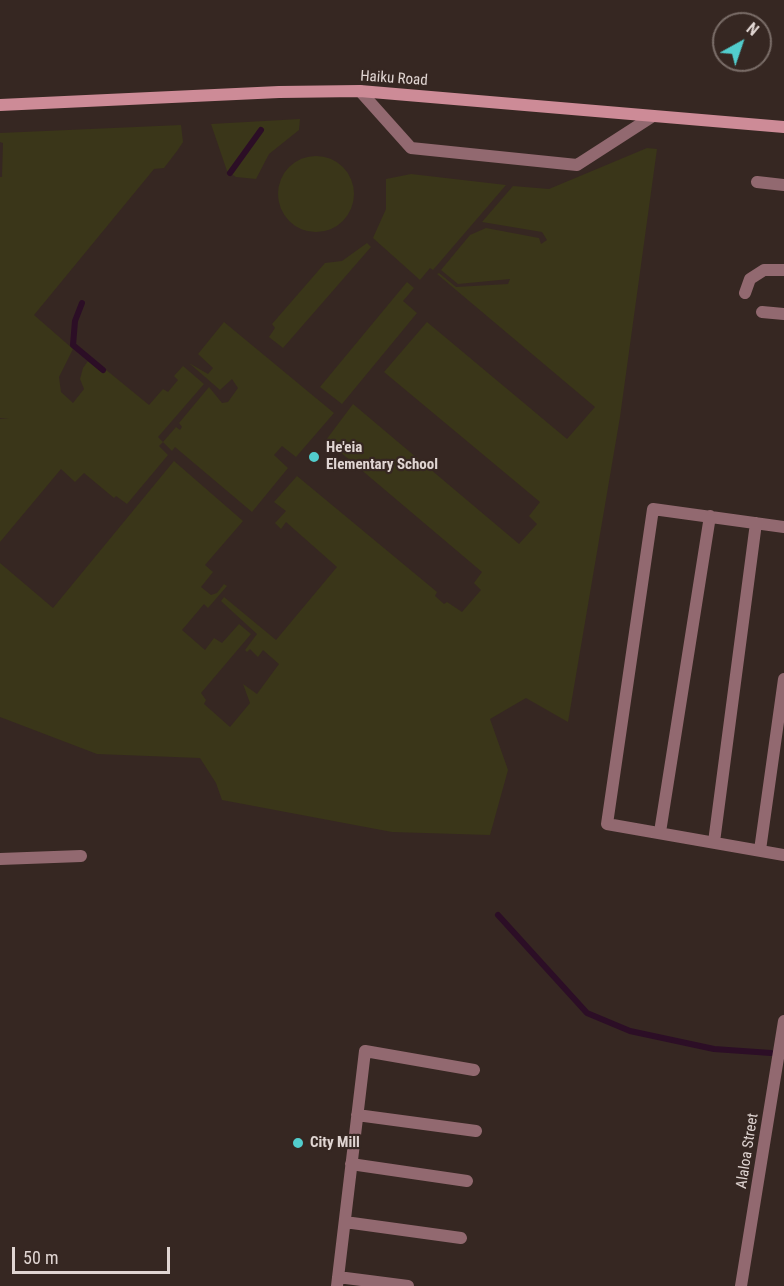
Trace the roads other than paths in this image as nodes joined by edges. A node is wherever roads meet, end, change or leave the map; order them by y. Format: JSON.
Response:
{"nodes":[{"id":1,"x":360,"y":91,"type":"junction"},
{"id":2,"x":0,"y":105,"type":"edge"},
{"id":3,"x":653,"y":116,"type":"junction"},
{"id":4,"x":784,"y":128,"type":"edge"},
{"id":5,"x":758,"y":182,"type":"dead end"},
{"id":6,"x":784,"y":185,"type":"edge"},
{"id":7,"x":784,"y":270,"type":"edge"},
{"id":8,"x":745,"y":292,"type":"dead end"},
{"id":9,"x":762,"y":312,"type":"dead end"},
{"id":10,"x":784,"y":314,"type":"edge"},
{"id":11,"x":710,"y":516,"type":"junction"},
{"id":12,"x":756,"y":523,"type":"junction"},
{"id":13,"x":784,"y":527,"type":"edge"},
{"id":14,"x":784,"y":679,"type":"edge"},
{"id":15,"x":660,"y":832,"type":"junction"},
{"id":16,"x":714,"y":842,"type":"junction"},
{"id":17,"x":760,"y":850,"type":"junction"},
{"id":18,"x":784,"y":855,"type":"edge"},
{"id":19,"x":81,"y":856,"type":"dead end"},
{"id":20,"x":0,"y":859,"type":"edge"},
{"id":21,"x":784,"y":1021,"type":"edge"},
{"id":22,"x":474,"y":1070,"type":"dead end"},
{"id":23,"x":357,"y":1115,"type":"junction"},
{"id":24,"x":476,"y":1131,"type":"dead end"},
{"id":25,"x":351,"y":1164,"type":"junction"},
{"id":26,"x":467,"y":1181,"type":"dead end"},
{"id":27,"x":345,"y":1222,"type":"junction"},
{"id":28,"x":461,"y":1238,"type":"dead end"},
{"id":29,"x":337,"y":1281,"type":"edge"},
{"id":30,"x":408,"y":1286,"type":"edge"},
{"id":31,"x":741,"y":1286,"type":"edge"}],
"edges":[{"from":1,"to":2,"type":"main road","name":"Haiku Road"},
{"from":1,"to":3,"type":"main road","name":"Haiku Road"},
{"from":1,"to":3,"type":"street"},
{"from":3,"to":4,"type":"main road","name":"Haiku Road"},
{"from":5,"to":6,"type":"street"},
{"from":7,"to":8,"type":"street"},
{"from":9,"to":10,"type":"street"},
{"from":11,"to":12,"type":"street"},
{"from":11,"to":15,"type":"street"},
{"from":11,"to":15,"type":"street"},
{"from":12,"to":13,"type":"street"},
{"from":12,"to":16,"type":"street"},
{"from":14,"to":17,"type":"street"},
{"from":15,"to":16,"type":"street"},
{"from":16,"to":17,"type":"street"},
{"from":17,"to":18,"type":"street"},
{"from":19,"to":20,"type":"street"},
{"from":21,"to":31,"type":"street","name":"Alaloa Street"},
{"from":22,"to":23,"type":"street"},
{"from":23,"to":24,"type":"street"},
{"from":23,"to":25,"type":"street"},
{"from":25,"to":26,"type":"street"},
{"from":25,"to":27,"type":"street"},
{"from":27,"to":28,"type":"street"},
{"from":27,"to":29,"type":"street"},
{"from":29,"to":30,"type":"street"}]}
